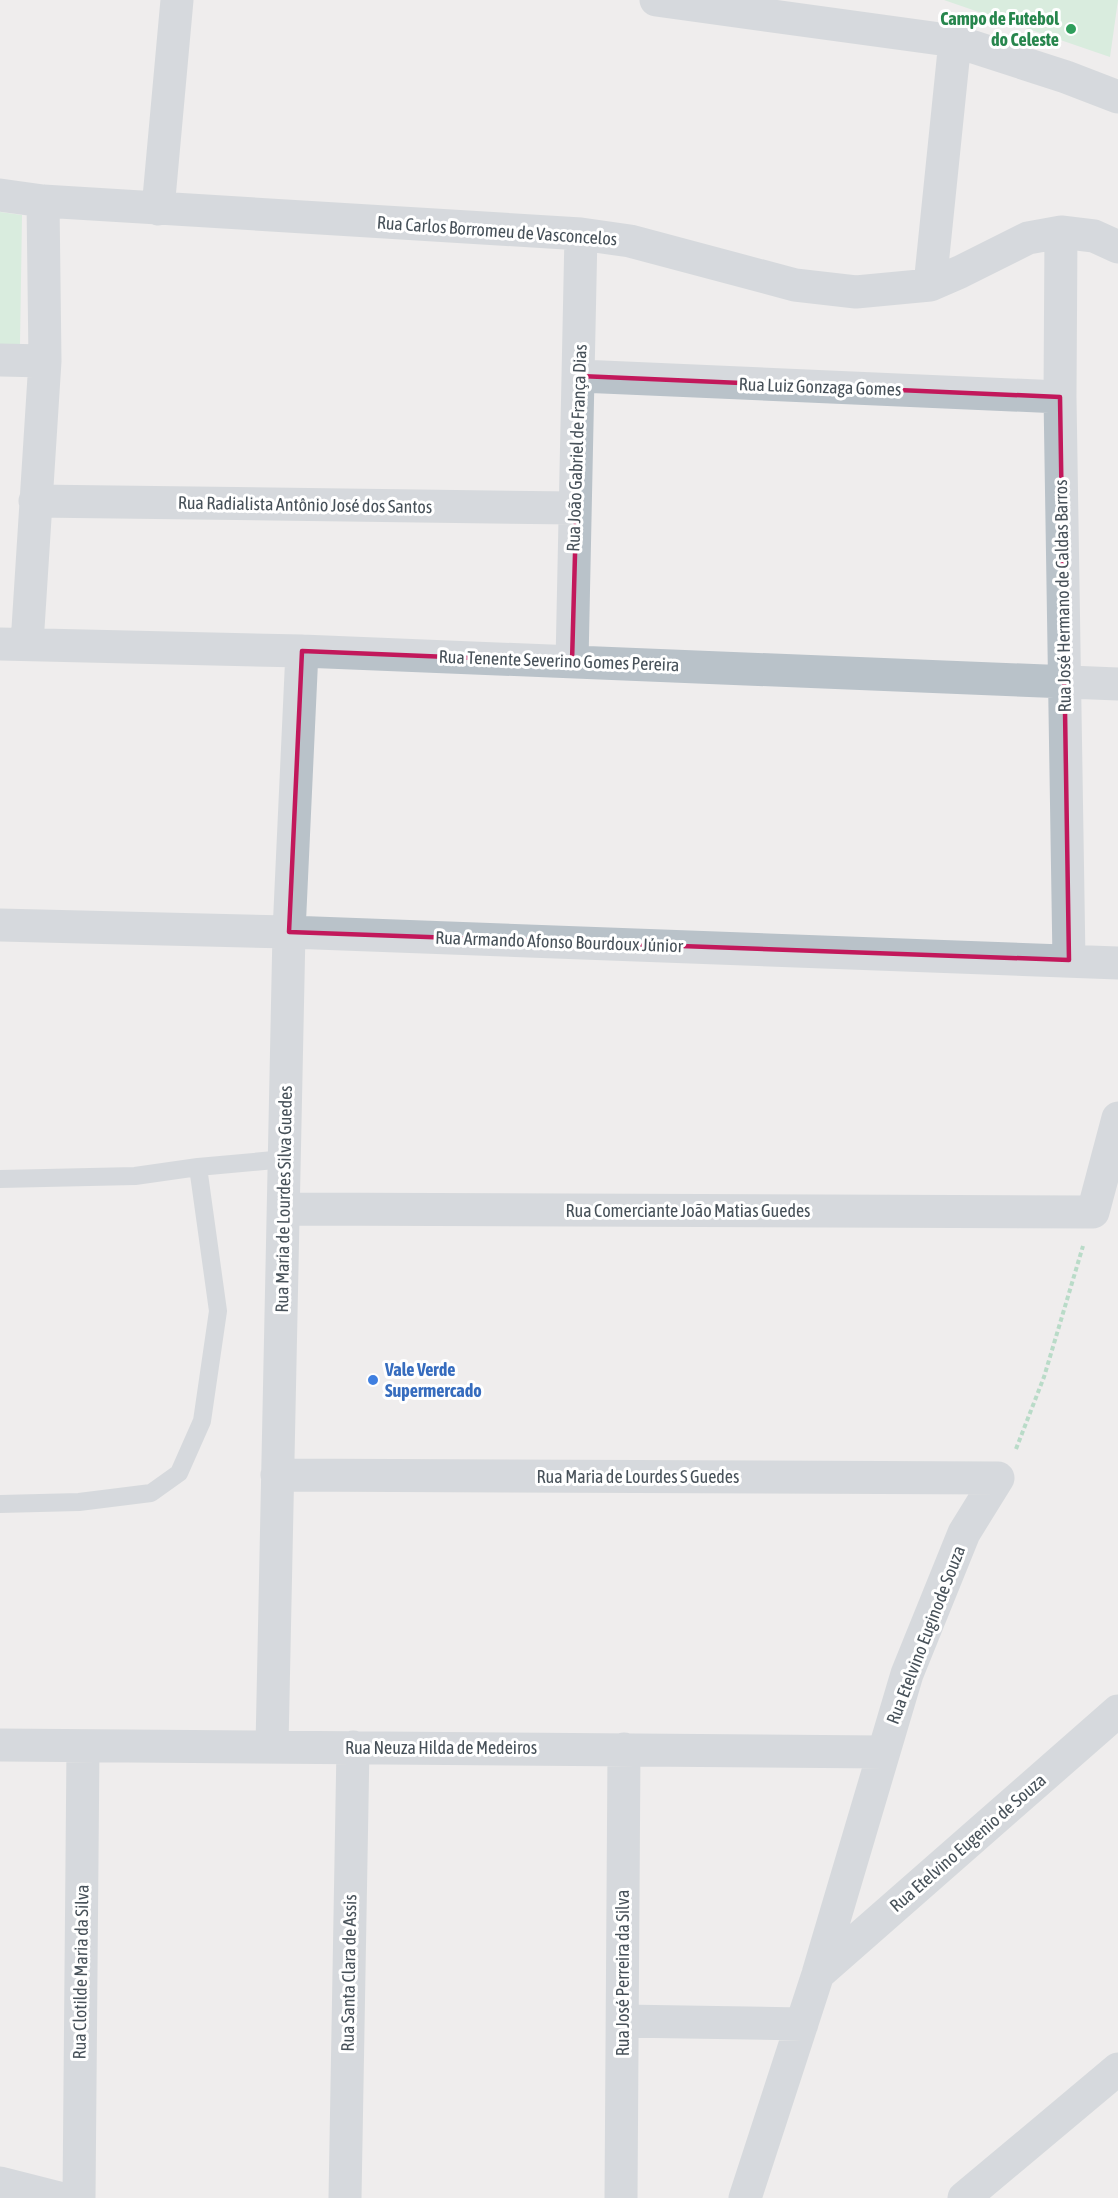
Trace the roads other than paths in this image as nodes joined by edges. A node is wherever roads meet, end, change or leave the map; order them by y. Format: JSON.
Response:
{"nodes":[{"id":1,"x":177,"y":0,"type":"edge"},
{"id":2,"x":665,"y":1,"type":"edge"},
{"id":3,"x":955,"y":40,"type":"junction"},
{"id":4,"x":1118,"y":98,"type":"edge"},
{"id":5,"x":0,"y":195,"type":"edge"},
{"id":6,"x":43,"y":201,"type":"junction"},
{"id":7,"x":158,"y":209,"type":"junction"},
{"id":8,"x":1061,"y":232,"type":"junction"},
{"id":9,"x":581,"y":234,"type":"junction"},
{"id":10,"x":1118,"y":247,"type":"edge"},
{"id":11,"x":930,"y":285,"type":"junction"},
{"id":12,"x":0,"y":360,"type":"edge"},
{"id":13,"x":45,"y":362,"type":"junction"},
{"id":14,"x":579,"y":376,"type":"junction"},
{"id":15,"x":1060,"y":397,"type":"junction"},
{"id":16,"x":35,"y":501,"type":"junction"},
{"id":17,"x":575,"y":508,"type":"junction"},
{"id":18,"x":13,"y":644,"type":"edge"},
{"id":19,"x":302,"y":651,"type":"junction"},
{"id":20,"x":572,"y":662,"type":"junction"},
{"id":21,"x":1064,"y":682,"type":"junction"},
{"id":22,"x":1118,"y":684,"type":"edge"},
{"id":23,"x":0,"y":925,"type":"edge"},
{"id":24,"x":289,"y":932,"type":"junction"},
{"id":25,"x":1069,"y":960,"type":"junction"},
{"id":26,"x":1118,"y":963,"type":"edge"},
{"id":27,"x":1118,"y":1118,"type":"edge"},
{"id":28,"x":285,"y":1159,"type":"junction"},
{"id":29,"x":198,"y":1167,"type":"junction"},
{"id":30,"x":0,"y":1179,"type":"edge"},
{"id":31,"x":284,"y":1209,"type":"junction"},
{"id":32,"x":277,"y":1475,"type":"junction"},
{"id":33,"x":998,"y":1478,"type":"joint"},
{"id":34,"x":0,"y":1504,"type":"edge"},
{"id":35,"x":1118,"y":1711,"type":"edge"},
{"id":36,"x":0,"y":1745,"type":"edge"},
{"id":37,"x":83,"y":1746,"type":"junction"},
{"id":38,"x":272,"y":1746,"type":"junction"},
{"id":39,"x":353,"y":1747,"type":"junction"},
{"id":40,"x":624,"y":1749,"type":"junction"},
{"id":41,"x":883,"y":1752,"type":"junction"},
{"id":42,"x":818,"y":1974,"type":"junction"},
{"id":43,"x":622,"y":2021,"type":"junction"},
{"id":44,"x":802,"y":2024,"type":"junction"},
{"id":45,"x":1118,"y":2069,"type":"edge"},
{"id":46,"x":0,"y":2183,"type":"edge"},
{"id":47,"x":59,"y":2198,"type":"edge"},
{"id":48,"x":79,"y":2198,"type":"edge"},
{"id":49,"x":345,"y":2198,"type":"edge"},
{"id":50,"x":621,"y":2198,"type":"edge"},
{"id":51,"x":745,"y":2198,"type":"edge"},
{"id":52,"x":964,"y":2198,"type":"edge"}],
"edges":[{"from":1,"to":7,"type":"street"},
{"from":2,"to":3,"type":"street"},
{"from":3,"to":4,"type":"street"},
{"from":3,"to":11,"type":"street"},
{"from":5,"to":6,"type":"street","name":"Rua Carlos Borromeu de Vasconcelos"},
{"from":6,"to":7,"type":"street","name":"Rua Carlos Borromeu de Vasconcelos"},
{"from":6,"to":13,"type":"street"},
{"from":7,"to":9,"type":"street","name":"Rua Carlos Borromeu de Vasconcelos"},
{"from":8,"to":10,"type":"street","name":"Rua Carlos Borromeu de Vasconcelos"},
{"from":8,"to":11,"type":"street","name":"Rua Carlos Borromeu de Vasconcelos"},
{"from":8,"to":15,"type":"street","name":"Rua José Hermano de Caldas Barros"},
{"from":9,"to":11,"type":"street","name":"Rua Carlos Borromeu de Vasconcelos"},
{"from":9,"to":14,"type":"street","name":"Rua João Gabriel de França Dias"},
{"from":12,"to":13,"type":"street"},
{"from":13,"to":16,"type":"street"},
{"from":14,"to":15,"type":"street","name":"Rua Luiz Gonzaga Gomes"},
{"from":14,"to":17,"type":"street","name":"Rua João Gabriel de França Dias"},
{"from":15,"to":21,"type":"street","name":"Rua José Hermano de Caldas Barros"},
{"from":16,"to":17,"type":"street","name":"Rua Radialista Antônio José dos Santos"},
{"from":16,"to":18,"type":"street"},
{"from":17,"to":20,"type":"street","name":"Rua João Gabriel de França Dias"},
{"from":18,"to":19,"type":"street","name":"Rua Tenente Severino Gomes Pereira"},
{"from":19,"to":20,"type":"street","name":"Rua Tenente Severino Gomes Pereira"},
{"from":19,"to":24,"type":"street","name":"Rua Maria de Lourdes Silva Guedes"},
{"from":20,"to":21,"type":"street","name":"Rua Tenente Severino Gomes Pereira"},
{"from":21,"to":22,"type":"street","name":"Rua Tenente Severino Gomes Pereira"},
{"from":21,"to":25,"type":"street","name":"Rua José Hermano de Caldas Barros"},
{"from":23,"to":24,"type":"street","name":"Rua Armando Afonso Bourdoux Júnior"},
{"from":24,"to":25,"type":"street","name":"Rua Armando Afonso Bourdoux Júnior"},
{"from":24,"to":28,"type":"street","name":"Rua Maria de Lourdes Silva Guedes"},
{"from":25,"to":26,"type":"street","name":"Rua Armando Afonso Bourdoux Júnior"},
{"from":27,"to":31,"type":"street","name":"Rua Comerciante João Matias Guedes"},
{"from":28,"to":29,"type":"lane"},
{"from":28,"to":31,"type":"street","name":"Rua Maria de Lourdes Silva Guedes"},
{"from":29,"to":30,"type":"lane"},
{"from":29,"to":34,"type":"lane"},
{"from":31,"to":32,"type":"street","name":"Rua Maria de Lourdes Silva Guedes"},
{"from":32,"to":33,"type":"street","name":"Rua Maria de Lourdes S Guedes"},
{"from":32,"to":38,"type":"street","name":"Rua Maria de Lourdes Silva Guedes"},
{"from":33,"to":41,"type":"street","name":"Rua Etelvino Euginode Souza"},
{"from":35,"to":42,"type":"street","name":"Rua Etelvino Eugenio de Souza"},
{"from":36,"to":37,"type":"street","name":"Rua Neuza Hilda de Medeiros"},
{"from":37,"to":38,"type":"street","name":"Rua Neuza Hilda de Medeiros"},
{"from":37,"to":48,"type":"street","name":"Rua Clotilde Maria da Silva"},
{"from":38,"to":39,"type":"street","name":"Rua Neuza Hilda de Medeiros"},
{"from":39,"to":40,"type":"street","name":"Rua Neuza Hilda de Medeiros"},
{"from":39,"to":49,"type":"street","name":"Rua Santa Clara de Assis"},
{"from":40,"to":41,"type":"street","name":"Rua Neuza Hilda de Medeiros"},
{"from":40,"to":43,"type":"street","name":"Rua José Perreira da Silva"},
{"from":41,"to":42,"type":"street","name":"Rua Etelvino Euginode Souza"},
{"from":42,"to":44,"type":"street","name":"Rua Etelvino Euginode Souza"},
{"from":43,"to":44,"type":"street"},
{"from":43,"to":50,"type":"street","name":"Rua José Perreira da Silva"},
{"from":44,"to":51,"type":"street","name":"Rua Etelvino Euginode Souza"},
{"from":45,"to":52,"type":"street"},
{"from":46,"to":47,"type":"street"}]}
